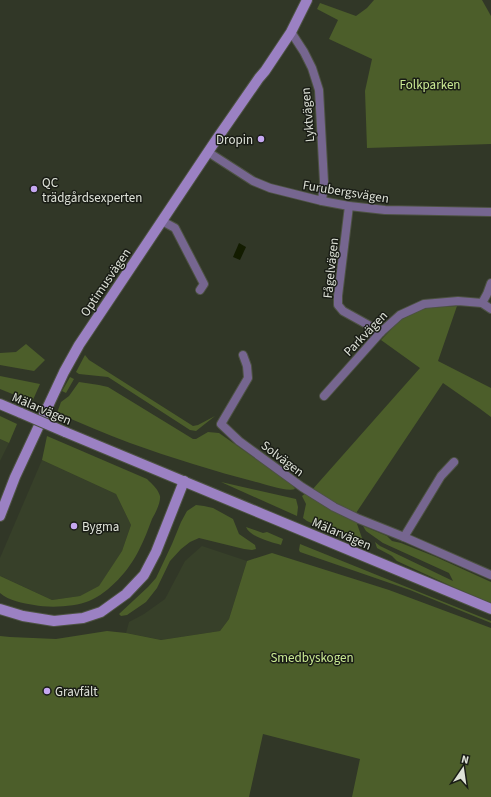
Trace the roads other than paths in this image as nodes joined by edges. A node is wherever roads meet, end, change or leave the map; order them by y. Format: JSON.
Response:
{"nodes":[{"id":1,"x":308,"y":0,"type":"edge"},
{"id":2,"x":290,"y":32,"type":"junction"},
{"id":3,"x":259,"y":78,"type":"junction"},
{"id":4,"x":208,"y":152,"type":"junction"},
{"id":5,"x":322,"y":201,"type":"junction"},
{"id":6,"x":349,"y":206,"type":"junction"},
{"id":7,"x":491,"y":212,"type":"edge"},
{"id":8,"x":162,"y":220,"type":"junction"},
{"id":9,"x":491,"y":283,"type":"edge"},
{"id":10,"x":200,"y":290,"type":"dead end"},
{"id":11,"x":482,"y":303,"type":"junction"},
{"id":12,"x":491,"y":309,"type":"edge"},
{"id":13,"x":381,"y":332,"type":"junction"},
{"id":14,"x":243,"y":355,"type":"dead end"},
{"id":15,"x":324,"y":396,"type":"dead end"},
{"id":16,"x":0,"y":404,"type":"edge"},
{"id":17,"x":454,"y":462,"type":"dead end"},
{"id":18,"x":184,"y":481,"type":"junction"},
{"id":19,"x":0,"y":516,"type":"edge"},
{"id":20,"x":404,"y":537,"type":"junction"},
{"id":21,"x":491,"y":575,"type":"edge"},
{"id":22,"x":0,"y":609,"type":"edge"},
{"id":23,"x":491,"y":609,"type":"edge"}],
"edges":[{"from":1,"to":2,"type":"street","name":"Optimusvägen"},
{"from":1,"to":3,"type":"street","name":"Optimusvägen"},
{"from":2,"to":3,"type":"street","name":"Optimusvägen"},
{"from":2,"to":5,"type":"street","name":"Lyktvägen"},
{"from":3,"to":4,"type":"street","name":"Optimusvägen"},
{"from":4,"to":5,"type":"street","name":"Furubergsvägen"},
{"from":4,"to":8,"type":"street","name":"Optimusvägen"},
{"from":5,"to":6,"type":"street","name":"Furubergsvägen"},
{"from":6,"to":7,"type":"street","name":"Furubergsvägen"},
{"from":6,"to":13,"type":"street","name":"Fågelvägen"},
{"from":8,"to":10,"type":"street"},
{"from":8,"to":19,"type":"street","name":"Optimusvägen"},
{"from":9,"to":11,"type":"street"},
{"from":11,"to":12,"type":"street"},
{"from":11,"to":13,"type":"street","name":"Parkvägen"},
{"from":13,"to":15,"type":"street","name":"Parkvägen"},
{"from":14,"to":20,"type":"street","name":"Solvägen"},
{"from":16,"to":18,"type":"street","name":"Mälarvägen","bridge":true},
{"from":17,"to":20,"type":"street"},
{"from":18,"to":22,"type":"street"},
{"from":18,"to":23,"type":"street","name":"Mälarvägen"},
{"from":20,"to":21,"type":"street","name":"Solvägen"}]}
